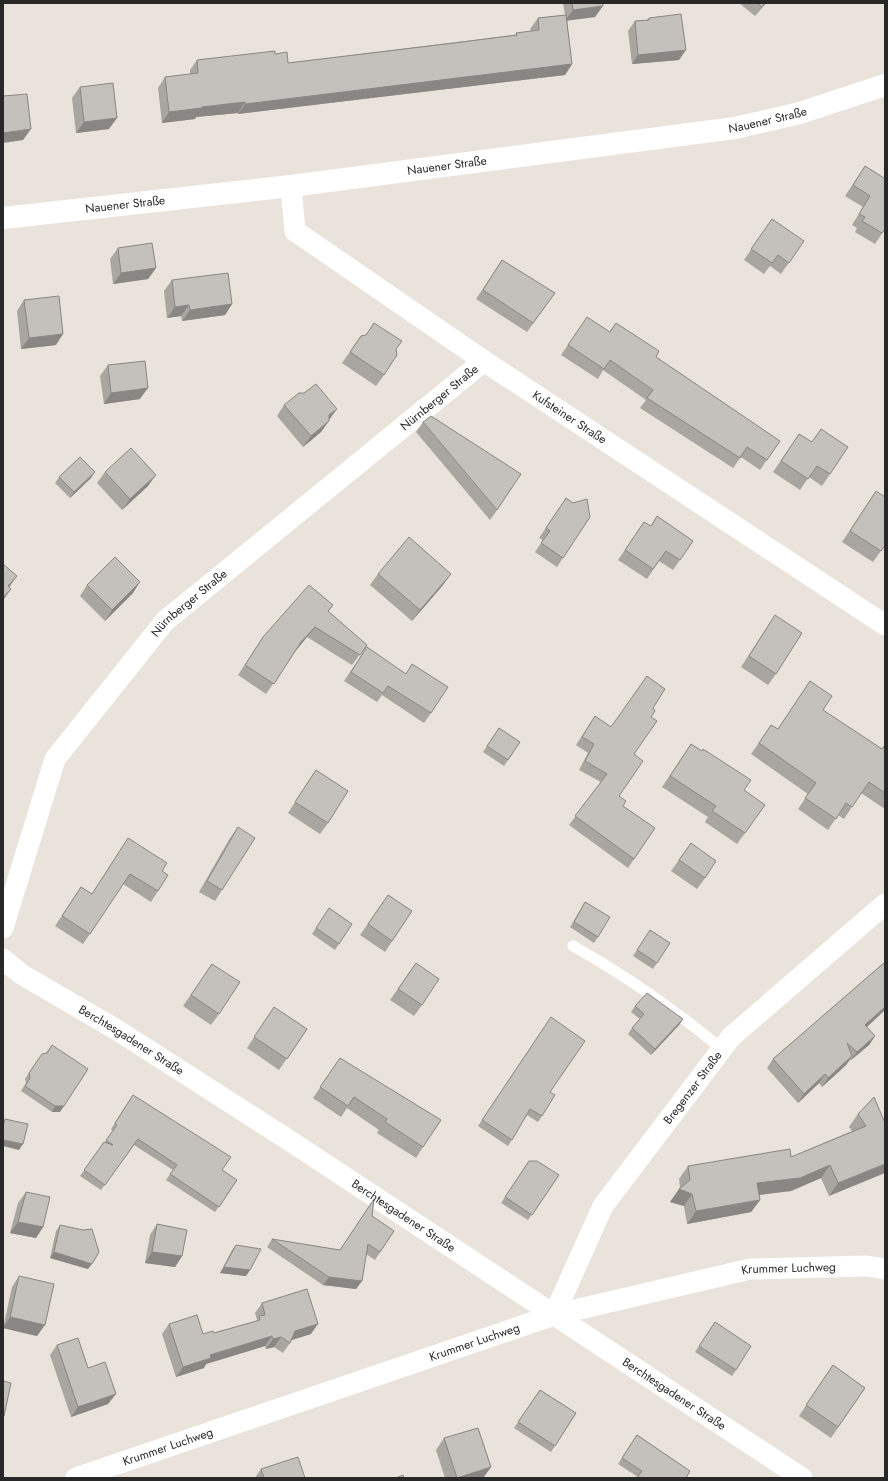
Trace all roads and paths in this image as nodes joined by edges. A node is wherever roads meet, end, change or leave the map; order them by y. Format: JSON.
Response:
{"nodes":[{"id":1,"x":885,"y":85,"type":"edge"},
{"id":2,"x":291,"y":186,"type":"junction"},
{"id":3,"x":3,"y":218,"type":"edge"},
{"id":4,"x":484,"y":361,"type":"junction"},
{"id":5,"x":885,"y":625,"type":"edge"},
{"id":6,"x":885,"y":904,"type":"edge"},
{"id":7,"x":3,"y":928,"type":"edge"},
{"id":8,"x":573,"y":946,"type":"dead end"},
{"id":9,"x":3,"y":959,"type":"edge"},
{"id":10,"x":722,"y":1049,"type":"junction"},
{"id":11,"x":885,"y":1269,"type":"edge"},
{"id":12,"x":554,"y":1315,"type":"junction"},
{"id":13,"x":76,"y":1478,"type":"edge"},
{"id":14,"x":802,"y":1478,"type":"edge"}],
"edges":[{"from":1,"to":2,"type":"main road","name":"Nauener Straße"},
{"from":2,"to":3,"type":"main road","name":"Nauener Straße"},
{"from":2,"to":4,"type":"street","name":"Kufsteiner Straße"},
{"from":4,"to":5,"type":"street","name":"Kufsteiner Straße"},
{"from":4,"to":7,"type":"street","name":"Nürnberger Straße"},
{"from":6,"to":10,"type":"street","name":"Bregenzer Straße"},
{"from":8,"to":10,"type":"lane"},
{"from":9,"to":12,"type":"street","name":"Berchtesgadener Straße"},
{"from":10,"to":12,"type":"street","name":"Bregenzer Straße"},
{"from":11,"to":12,"type":"street","name":"Krummer Luchweg"},
{"from":12,"to":13,"type":"street","name":"Krummer Luchweg"},
{"from":12,"to":14,"type":"street","name":"Berchtesgadener Straße"}]}
